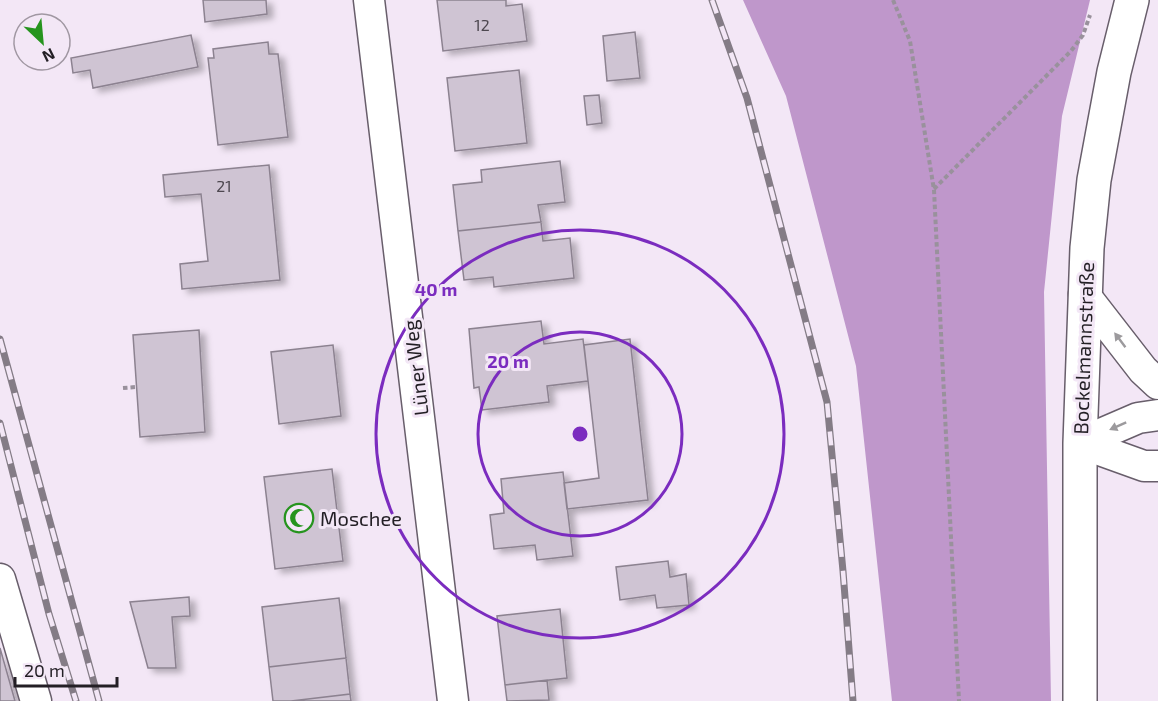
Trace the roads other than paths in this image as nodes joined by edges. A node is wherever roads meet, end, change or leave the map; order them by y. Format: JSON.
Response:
{"nodes":[{"id":1,"x":369,"y":0,"type":"edge"},
{"id":2,"x":1132,"y":0,"type":"edge"},
{"id":3,"x":1084,"y":294,"type":"junction"},
{"id":4,"x":1158,"y":384,"type":"edge"},
{"id":5,"x":1158,"y":414,"type":"edge"},
{"id":6,"x":1080,"y":443,"type":"junction"},
{"id":7,"x":1158,"y":466,"type":"edge"},
{"id":8,"x":0,"y":579,"type":"edge"},
{"id":9,"x":36,"y":701,"type":"edge"},
{"id":10,"x":453,"y":701,"type":"edge"},
{"id":11,"x":1080,"y":701,"type":"edge"}],
"edges":[{"from":1,"to":10,"type":"street","name":"Lüner Weg"},
{"from":2,"to":3,"type":"main road","name":"Bockelmannstraße"},
{"from":4,"to":3,"type":"street","one_way":true},
{"from":3,"to":6,"type":"main road","name":"Bockelmannstraße"},
{"from":5,"to":6,"type":"street","one_way":true},
{"from":6,"to":7,"type":"street"},
{"from":6,"to":11,"type":"main road","name":"Bockelmannstraße"},
{"from":8,"to":9,"type":"street"}]}
